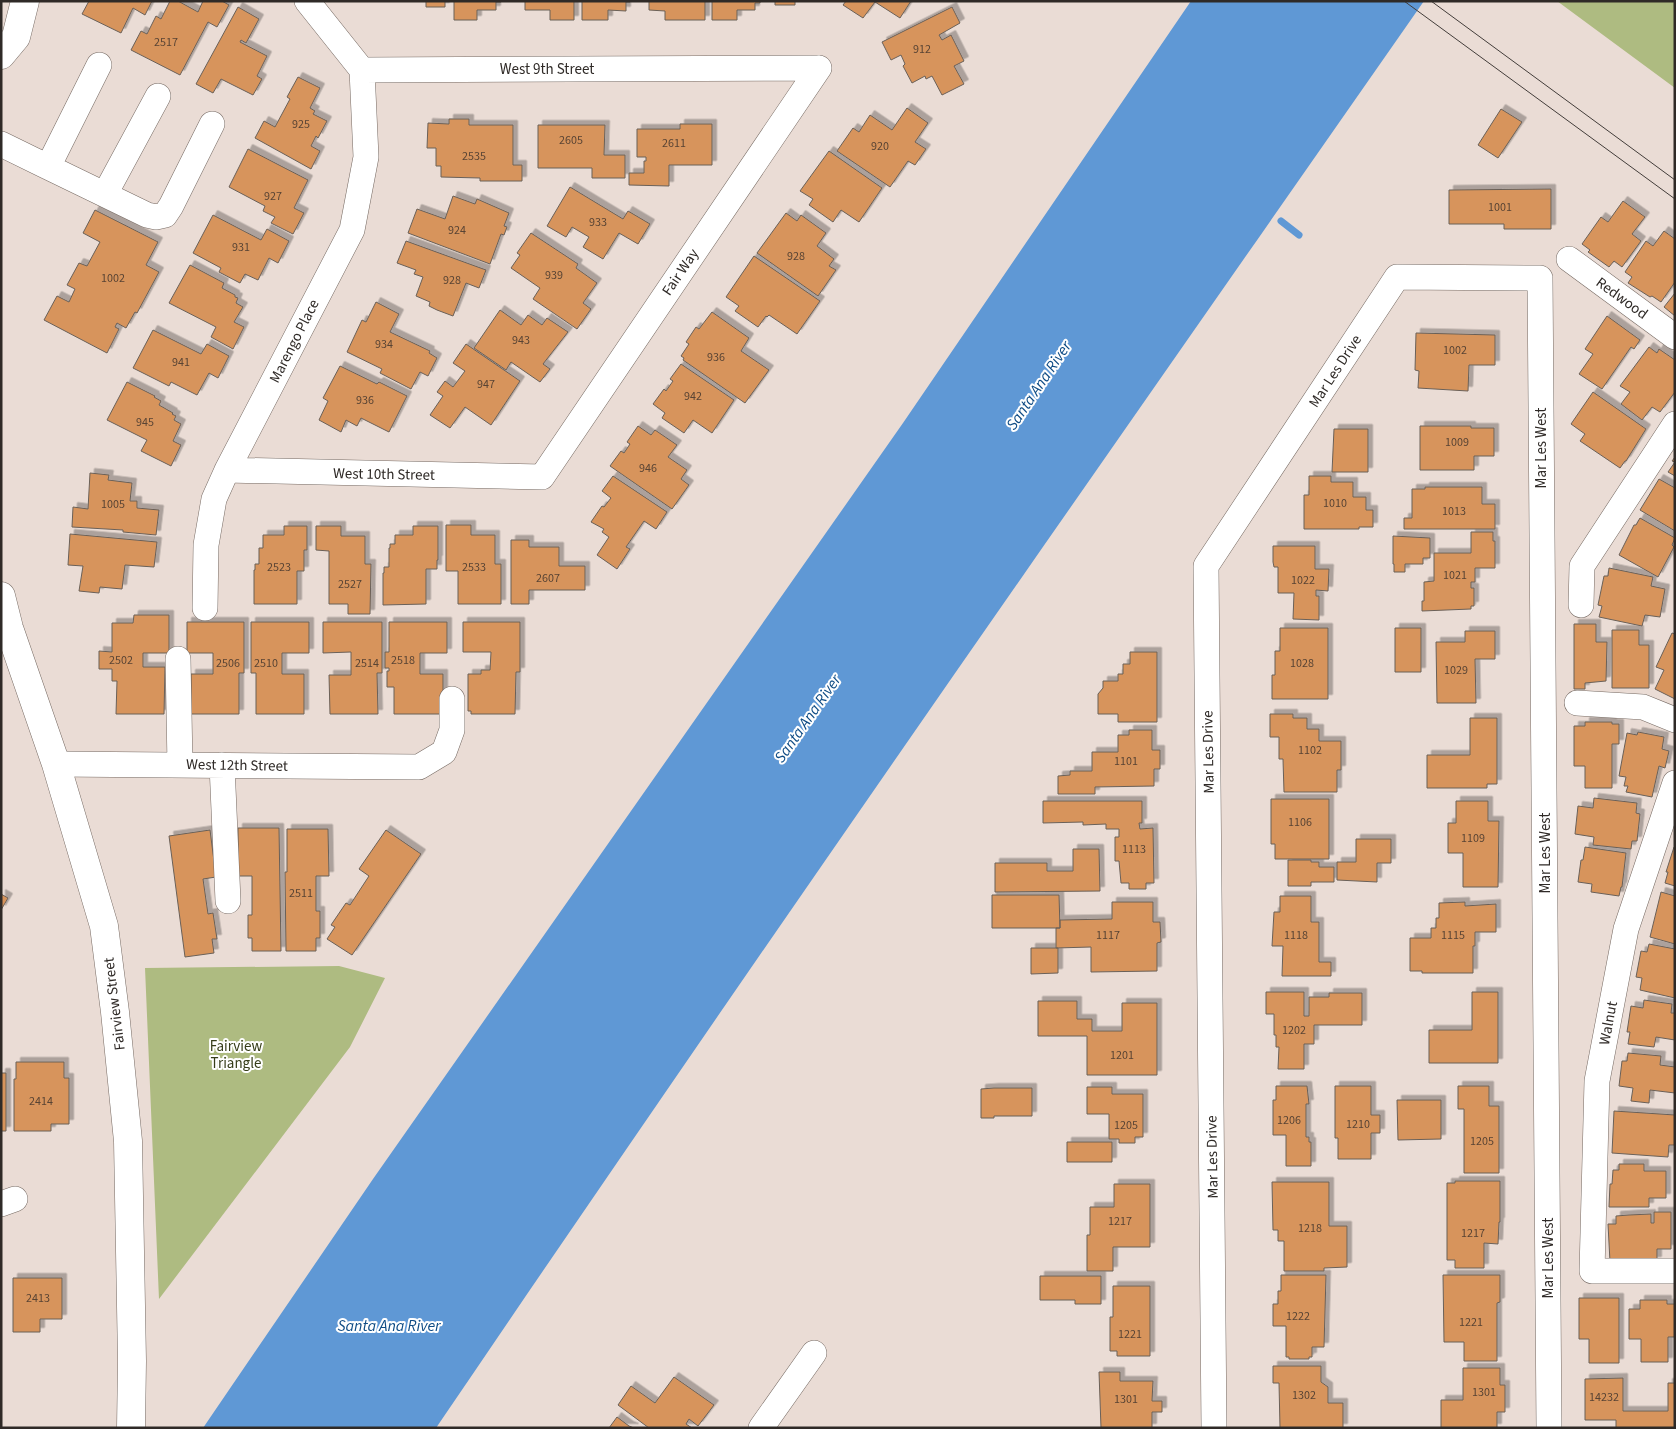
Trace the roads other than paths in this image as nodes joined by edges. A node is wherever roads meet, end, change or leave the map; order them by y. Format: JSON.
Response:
{"nodes":[{"id":1,"x":25,"y":1,"type":"edge"},
{"id":2,"x":307,"y":1,"type":"edge"},
{"id":3,"x":1,"y":55,"type":"edge"},
{"id":4,"x":99,"y":65,"type":"dead end"},
{"id":5,"x":819,"y":68,"type":"joint"},
{"id":6,"x":362,"y":70,"type":"junction"},
{"id":7,"x":158,"y":96,"type":"dead end"},
{"id":8,"x":212,"y":124,"type":"dead end"},
{"id":9,"x":1,"y":144,"type":"edge"},
{"id":10,"x":48,"y":167,"type":"junction"},
{"id":11,"x":105,"y":194,"type":"junction"},
{"id":12,"x":1568,"y":259,"type":"dead end"},
{"id":13,"x":1540,"y":278,"type":"joint"},
{"id":14,"x":1675,"y":337,"type":"edge"},
{"id":15,"x":1675,"y":424,"type":"edge"},
{"id":16,"x":227,"y":470,"type":"junction"},
{"id":17,"x":542,"y":477,"type":"joint"},
{"id":18,"x":1,"y":596,"type":"edge"},
{"id":19,"x":1581,"y":605,"type":"dead end"},
{"id":20,"x":205,"y":608,"type":"dead end"},
{"id":21,"x":178,"y":659,"type":"dead end"},
{"id":22,"x":452,"y":699,"type":"dead end"},
{"id":23,"x":1577,"y":704,"type":"dead end"},
{"id":24,"x":1675,"y":720,"type":"edge"},
{"id":25,"x":56,"y":764,"type":"junction"},
{"id":26,"x":180,"y":765,"type":"junction"},
{"id":27,"x":222,"y":765,"type":"junction"},
{"id":28,"x":1675,"y":783,"type":"edge"},
{"id":29,"x":228,"y":901,"type":"dead end"},
{"id":30,"x":1675,"y":1271,"type":"edge"},
{"id":31,"x":814,"y":1354,"type":"dead end"},
{"id":32,"x":131,"y":1428,"type":"edge"},
{"id":33,"x":761,"y":1428,"type":"edge"},
{"id":34,"x":1214,"y":1428,"type":"edge"},
{"id":35,"x":1549,"y":1428,"type":"edge"}],
"edges":[{"from":1,"to":3,"type":"main road"},
{"from":2,"to":6,"type":"street"},
{"from":4,"to":10,"type":"street"},
{"from":5,"to":6,"type":"street","name":"West 9th Street"},
{"from":5,"to":17,"type":"street","name":"Fair Way"},
{"from":6,"to":16,"type":"street","name":"Marengo Place"},
{"from":7,"to":11,"type":"street"},
{"from":8,"to":11,"type":"street"},
{"from":9,"to":10,"type":"street"},
{"from":10,"to":11,"type":"street"},
{"from":12,"to":14,"type":"street","name":"Redwood"},
{"from":13,"to":34,"type":"street","name":"Mar Les Drive"},
{"from":13,"to":35,"type":"street","name":"Mar Les West"},
{"from":15,"to":19,"type":"street"},
{"from":16,"to":17,"type":"street","name":"West 10th Street"},
{"from":16,"to":20,"type":"street","name":"Marengo Place"},
{"from":18,"to":25,"type":"main road","name":"Fairview Street"},
{"from":21,"to":26,"type":"street"},
{"from":22,"to":27,"type":"street","name":"West 12th Street"},
{"from":23,"to":24,"type":"street"},
{"from":25,"to":26,"type":"street","name":"West 12th Street"},
{"from":25,"to":32,"type":"main road","name":"Fairview Street"},
{"from":26,"to":27,"type":"street","name":"West 12th Street"},
{"from":27,"to":29,"type":"street"},
{"from":28,"to":30,"type":"street","name":"Walnut"},
{"from":31,"to":33,"type":"street"}]}
